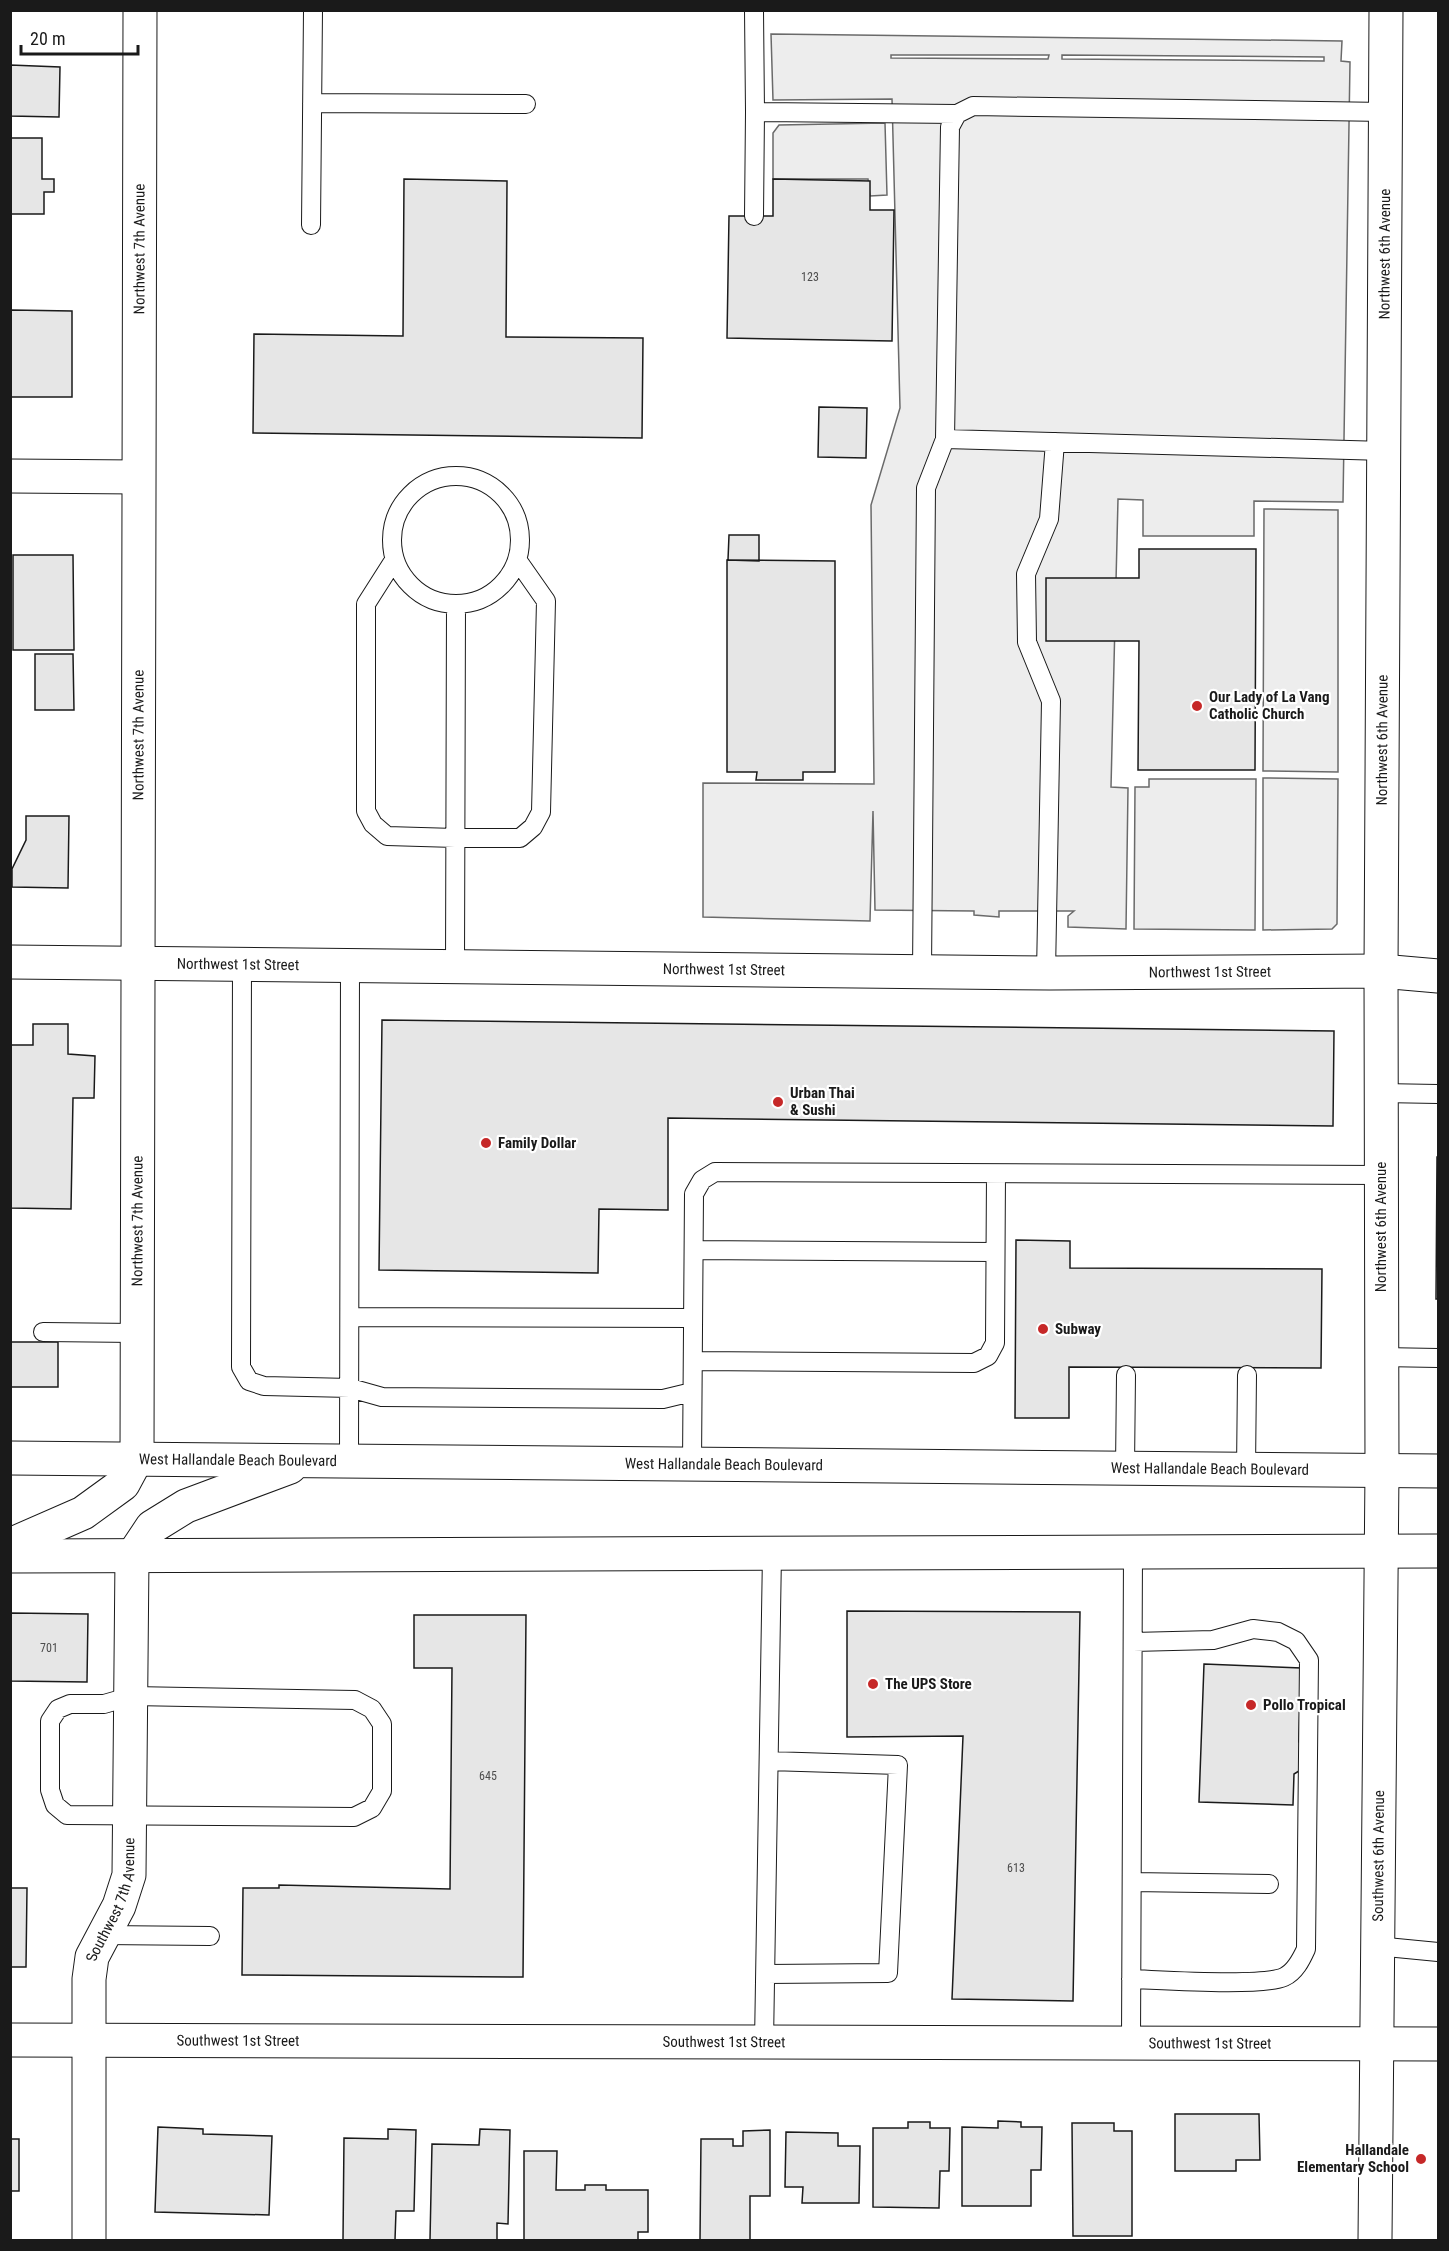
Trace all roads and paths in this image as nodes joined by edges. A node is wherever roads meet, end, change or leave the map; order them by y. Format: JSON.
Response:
{"nodes":[{"id":1,"x":140,"y":10,"type":"edge"},
{"id":2,"x":313,"y":10,"type":"edge"},
{"id":3,"x":754,"y":10,"type":"edge"},
{"id":4,"x":1386,"y":10,"type":"edge"},
{"id":5,"x":312,"y":103,"type":"junction"},
{"id":6,"x":526,"y":104,"type":"dead end"},
{"id":7,"x":755,"y":112,"type":"junction"},
{"id":8,"x":1386,"y":112,"type":"junction"},
{"id":9,"x":957,"y":114,"type":"junction"},
{"id":10,"x":754,"y":216,"type":"dead end"},
{"id":11,"x":311,"y":225,"type":"dead end"},
{"id":12,"x":945,"y":439,"type":"junction"},
{"id":13,"x":1055,"y":442,"type":"junction"},
{"id":14,"x":1385,"y":451,"type":"junction"},
{"id":15,"x":10,"y":476,"type":"edge"},
{"id":16,"x":138,"y":477,"type":"junction"},
{"id":17,"x":394,"y":560,"type":"junction"},
{"id":18,"x":518,"y":561,"type":"junction"},
{"id":19,"x":456,"y":605,"type":"junction"},
{"id":20,"x":455,"y":838,"type":"junction"},
{"id":21,"x":10,"y":962,"type":"edge"},
{"id":22,"x":137,"y":963,"type":"junction"},
{"id":23,"x":242,"y":964,"type":"junction"},
{"id":24,"x":350,"y":965,"type":"junction"},
{"id":25,"x":455,"y":967,"type":"junction"},
{"id":26,"x":1381,"y":971,"type":"junction"},
{"id":27,"x":922,"y":972,"type":"junction"},
{"id":28,"x":1046,"y":973,"type":"junction"},
{"id":29,"x":1438,"y":976,"type":"edge"},
{"id":30,"x":1381,"y":1093,"type":"junction"},
{"id":31,"x":1438,"y":1094,"type":"edge"},
{"id":32,"x":996,"y":1174,"type":"junction"},
{"id":33,"x":1381,"y":1175,"type":"junction"},
{"id":34,"x":694,"y":1250,"type":"junction"},
{"id":35,"x":995,"y":1252,"type":"junction"},
{"id":36,"x":350,"y":1317,"type":"junction"},
{"id":37,"x":693,"y":1318,"type":"junction"},
{"id":38,"x":43,"y":1332,"type":"dead end"},
{"id":39,"x":136,"y":1333,"type":"junction"},
{"id":40,"x":1382,"y":1357,"type":"junction"},
{"id":41,"x":1438,"y":1358,"type":"edge"},
{"id":42,"x":693,"y":1361,"type":"junction"},
{"id":43,"x":1125,"y":1375,"type":"dead end"},
{"id":44,"x":1247,"y":1375,"type":"dead end"},
{"id":45,"x":350,"y":1388,"type":"junction"},
{"id":46,"x":692,"y":1392,"type":"junction"},
{"id":47,"x":10,"y":1458,"type":"edge"},
{"id":48,"x":137,"y":1458,"type":"junction"},
{"id":49,"x":308,"y":1460,"type":"junction"},
{"id":50,"x":349,"y":1460,"type":"junction"},
{"id":51,"x":692,"y":1464,"type":"junction"},
{"id":52,"x":1125,"y":1468,"type":"junction"},
{"id":53,"x":1246,"y":1470,"type":"junction"},
{"id":54,"x":1382,"y":1471,"type":"junction"},
{"id":55,"x":1438,"y":1471,"type":"edge"},
{"id":56,"x":10,"y":1545,"type":"edge"},
{"id":57,"x":1381,"y":1550,"type":"junction"},
{"id":58,"x":1134,"y":1551,"type":"junction"},
{"id":59,"x":1438,"y":1551,"type":"edge"},
{"id":60,"x":772,"y":1553,"type":"junction"},
{"id":61,"x":10,"y":1556,"type":"edge"},
{"id":62,"x":132,"y":1557,"type":"junction"},
{"id":63,"x":1133,"y":1642,"type":"junction"},
{"id":64,"x":132,"y":1696,"type":"junction"},
{"id":65,"x":769,"y":1761,"type":"junction"},
{"id":66,"x":129,"y":1816,"type":"junction"},
{"id":67,"x":1132,"y":1882,"type":"junction"},
{"id":68,"x":1269,"y":1884,"type":"dead end"},
{"id":69,"x":102,"y":1935,"type":"junction"},
{"id":70,"x":210,"y":1936,"type":"dead end"},
{"id":71,"x":1376,"y":1946,"type":"junction"},
{"id":72,"x":1438,"y":1952,"type":"edge"},
{"id":73,"x":766,"y":1974,"type":"junction"},
{"id":74,"x":1131,"y":1979,"type":"junction"},
{"id":75,"x":10,"y":2040,"type":"edge"},
{"id":76,"x":88,"y":2040,"type":"junction"},
{"id":77,"x":764,"y":2043,"type":"junction"},
{"id":78,"x":1131,"y":2043,"type":"junction"},
{"id":79,"x":1375,"y":2044,"type":"junction"},
{"id":80,"x":1438,"y":2044,"type":"edge"},
{"id":81,"x":88,"y":2241,"type":"edge"},
{"id":82,"x":1375,"y":2241,"type":"edge"}],
"edges":[{"from":1,"to":16,"type":"street","name":"Northwest 7th Avenue"},
{"from":2,"to":5,"type":"lane"},
{"from":3,"to":7,"type":"lane"},
{"from":4,"to":8,"type":"street","name":"Northwest 6th Avenue"},
{"from":5,"to":6,"type":"lane"},
{"from":5,"to":11,"type":"lane"},
{"from":7,"to":9,"type":"lane"},
{"from":7,"to":10,"type":"lane"},
{"from":8,"to":9,"type":"lane"},
{"from":8,"to":14,"type":"street","name":"Northwest 6th Avenue"},
{"from":9,"to":12,"type":"lane"},
{"from":12,"to":13,"type":"lane"},
{"from":12,"to":27,"type":"lane"},
{"from":13,"to":14,"type":"lane"},
{"from":13,"to":28,"type":"lane"},
{"from":14,"to":26,"type":"street","name":"Northwest 6th Avenue"},
{"from":15,"to":16,"type":"street"},
{"from":16,"to":22,"type":"street","name":"Northwest 7th Avenue"},
{"from":17,"to":18,"type":"lane"},
{"from":17,"to":19,"type":"lane"},
{"from":17,"to":20,"type":"lane"},
{"from":18,"to":19,"type":"lane"},
{"from":18,"to":20,"type":"lane"},
{"from":19,"to":20,"type":"lane"},
{"from":20,"to":25,"type":"lane"},
{"from":21,"to":22,"type":"street","name":"Northwest 1st Street"},
{"from":22,"to":23,"type":"street","name":"Northwest 1st Street"},
{"from":22,"to":39,"type":"street","name":"Northwest 7th Avenue"},
{"from":23,"to":24,"type":"street","name":"Northwest 1st Street"},
{"from":23,"to":45,"type":"lane"},
{"from":24,"to":25,"type":"street","name":"Northwest 1st Street"},
{"from":24,"to":36,"type":"lane"},
{"from":25,"to":27,"type":"street","name":"Northwest 1st Street"},
{"from":26,"to":28,"type":"street","name":"Northwest 1st Street"},
{"from":26,"to":29,"type":"street","name":"Northwest 1st Street"},
{"from":26,"to":30,"type":"street","name":"Northwest 6th Avenue"},
{"from":27,"to":28,"type":"street","name":"Northwest 1st Street"},
{"from":30,"to":31,"type":"lane"},
{"from":30,"to":33,"type":"street","name":"Northwest 6th Avenue"},
{"from":32,"to":33,"type":"lane"},
{"from":32,"to":34,"type":"lane"},
{"from":32,"to":35,"type":"lane"},
{"from":33,"to":40,"type":"street","name":"Northwest 6th Avenue"},
{"from":34,"to":35,"type":"lane"},
{"from":34,"to":37,"type":"lane"},
{"from":35,"to":42,"type":"lane"},
{"from":36,"to":37,"type":"lane"},
{"from":36,"to":45,"type":"lane"},
{"from":37,"to":42,"type":"lane"},
{"from":38,"to":39,"type":"lane"},
{"from":39,"to":48,"type":"street","name":"Northwest 7th Avenue"},
{"from":40,"to":41,"type":"lane"},
{"from":40,"to":54,"type":"street","name":"Northwest 6th Avenue"},
{"from":42,"to":46,"type":"lane"},
{"from":43,"to":52,"type":"lane"},
{"from":44,"to":53,"type":"lane"},
{"from":45,"to":46,"type":"lane"},
{"from":45,"to":50,"type":"lane"},
{"from":46,"to":51,"type":"lane"},
{"from":47,"to":48,"type":"street","name":"West Hallandale Beach Boulevard"},
{"from":48,"to":49,"type":"street","name":"West Hallandale Beach Boulevard"},
{"from":48,"to":56,"type":"street"},
{"from":49,"to":50,"type":"street","name":"West Hallandale Beach Boulevard"},
{"from":49,"to":62,"type":"street"},
{"from":50,"to":51,"type":"street","name":"West Hallandale Beach Boulevard"},
{"from":51,"to":52,"type":"street","name":"West Hallandale Beach Boulevard"},
{"from":52,"to":53,"type":"street","name":"West Hallandale Beach Boulevard"},
{"from":53,"to":54,"type":"street","name":"West Hallandale Beach Boulevard"},
{"from":54,"to":55,"type":"street","name":"West Hallandale Beach Boulevard"},
{"from":54,"to":57,"type":"street","name":"Southwest 6th Avenue"},
{"from":57,"to":58,"type":"street"},
{"from":57,"to":59,"type":"street"},
{"from":57,"to":71,"type":"street","name":"Southwest 6th Avenue"},
{"from":58,"to":60,"type":"street"},
{"from":58,"to":63,"type":"lane"},
{"from":60,"to":62,"type":"street"},
{"from":60,"to":65,"type":"lane"},
{"from":61,"to":62,"type":"street"},
{"from":62,"to":64,"type":"street","name":"Southwest 7th Avenue"},
{"from":63,"to":67,"type":"lane"},
{"from":63,"to":74,"type":"lane"},
{"from":64,"to":66,"type":"street","name":"Southwest 7th Avenue"},
{"from":64,"to":66,"type":"lane"},
{"from":64,"to":66,"type":"lane"},
{"from":65,"to":73,"type":"lane"},
{"from":65,"to":73,"type":"lane"},
{"from":66,"to":69,"type":"street","name":"Southwest 7th Avenue"},
{"from":67,"to":68,"type":"lane"},
{"from":67,"to":74,"type":"lane"},
{"from":69,"to":70,"type":"lane"},
{"from":69,"to":76,"type":"street","name":"Southwest 7th Avenue"},
{"from":71,"to":72,"type":"lane"},
{"from":71,"to":79,"type":"street","name":"Southwest 6th Avenue"},
{"from":73,"to":77,"type":"lane"},
{"from":74,"to":78,"type":"lane"},
{"from":75,"to":76,"type":"street","name":"Southwest 1st Street"},
{"from":76,"to":77,"type":"street","name":"Southwest 1st Street"},
{"from":76,"to":81,"type":"street","name":"Southwest 7th Avenue"},
{"from":77,"to":78,"type":"street","name":"Southwest 1st Street"},
{"from":78,"to":79,"type":"street","name":"Southwest 1st Street"},
{"from":79,"to":80,"type":"street","name":"Southwest 1st Street"},
{"from":79,"to":82,"type":"street","name":"Southwest 6th Avenue"}]}
